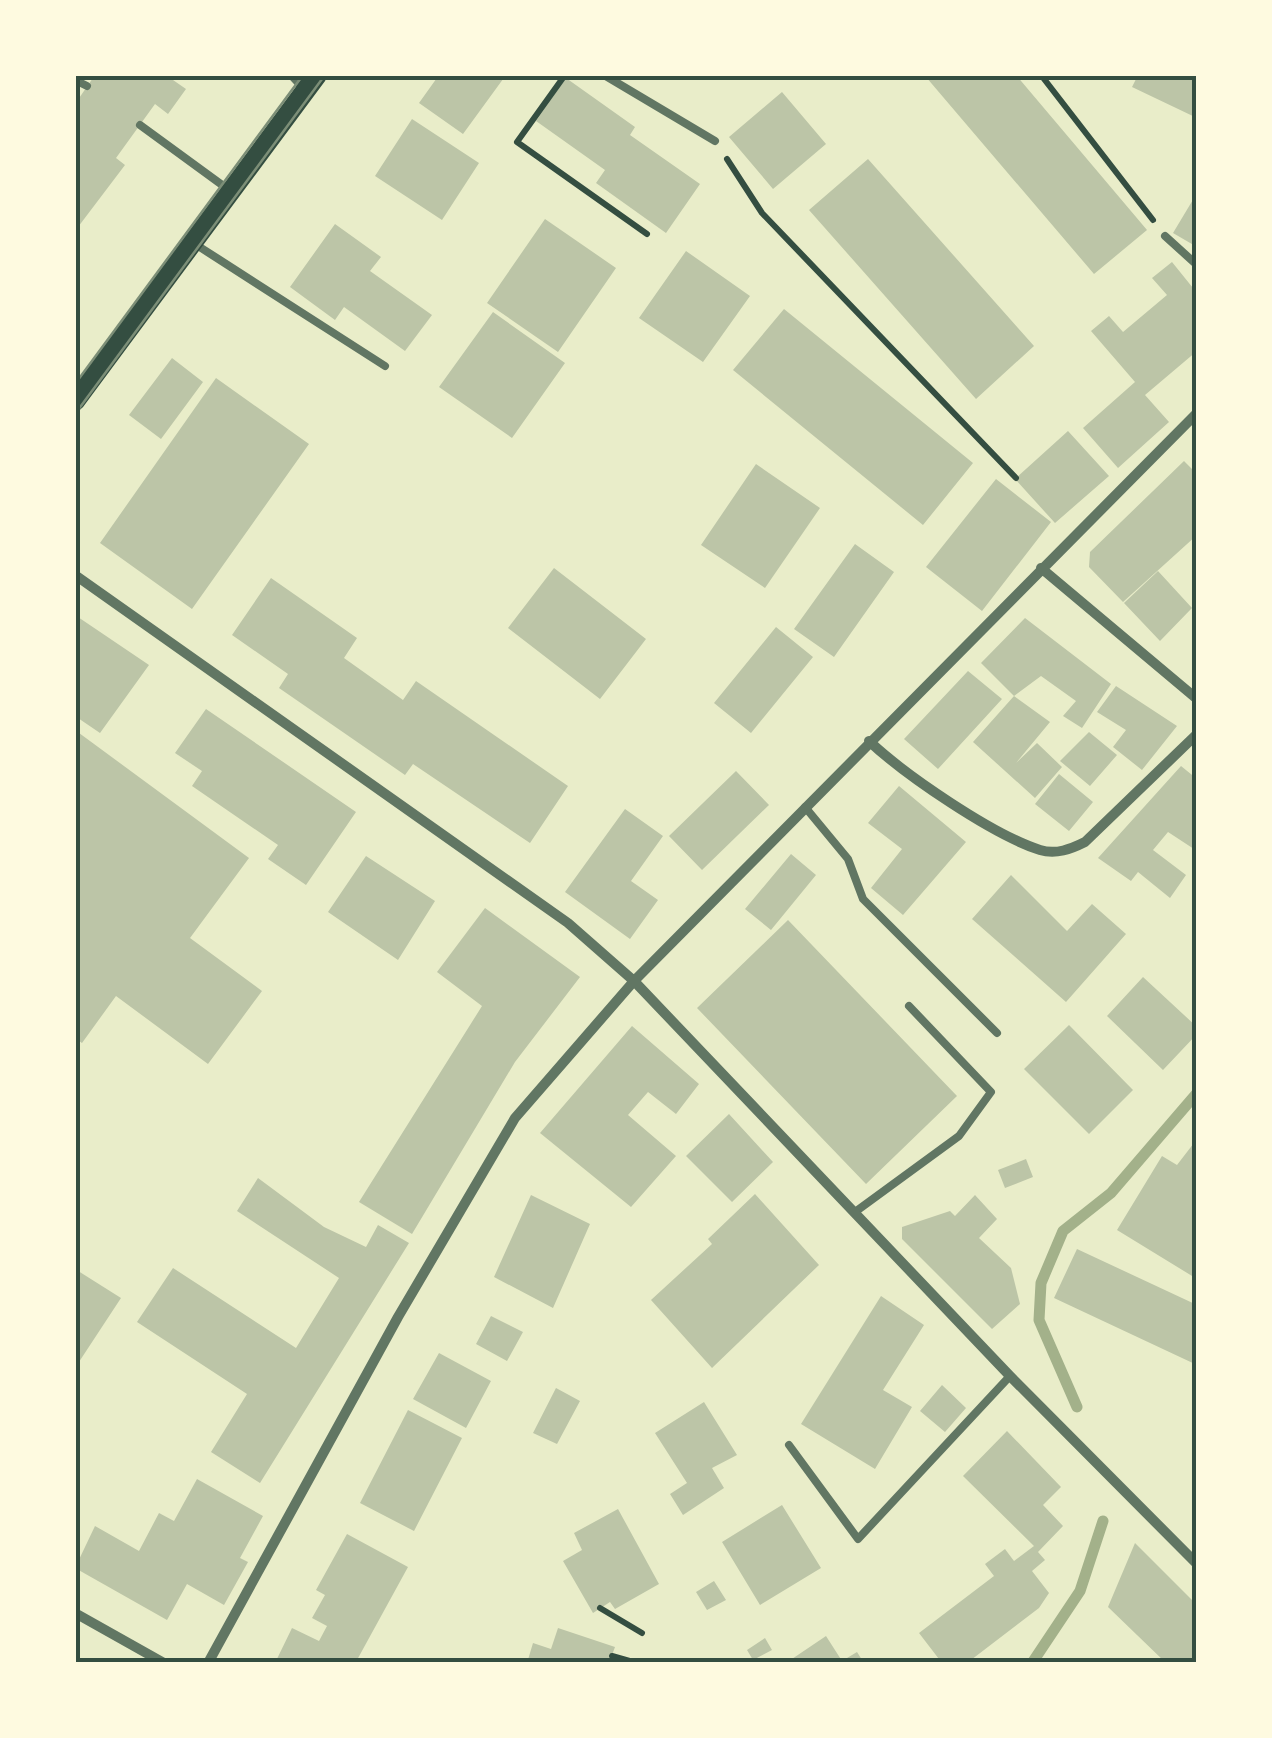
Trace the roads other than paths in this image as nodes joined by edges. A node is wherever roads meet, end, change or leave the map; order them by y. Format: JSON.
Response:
{"nodes":[{"id":1,"x":604,"y":75,"type":"edge"},
{"id":2,"x":75,"y":80,"type":"edge"},
{"id":3,"x":304,"y":80,"type":"edge"},
{"id":4,"x":87,"y":86,"type":"dead end"},
{"id":5,"x":140,"y":124,"type":"dead end"},
{"id":6,"x":715,"y":141,"type":"road end"},
{"id":7,"x":230,"y":190,"type":"junction"},
{"id":8,"x":1165,"y":236,"type":"road end"},
{"id":9,"x":192,"y":242,"type":"junction"},
{"id":10,"x":1197,"y":265,"type":"edge"},
{"id":11,"x":384,"y":366,"type":"dead end"},
{"id":12,"x":77,"y":394,"type":"edge"},
{"id":13,"x":1197,"y":413,"type":"edge"},
{"id":14,"x":1041,"y":568,"type":"junction"},
{"id":15,"x":75,"y":575,"type":"edge"},
{"id":16,"x":1197,"y":700,"type":"edge"},
{"id":17,"x":1197,"y":734,"type":"edge"},
{"id":18,"x":869,"y":741,"type":"junction"},
{"id":19,"x":805,"y":806,"type":"junction"},
{"id":20,"x":634,"y":981,"type":"junction"},
{"id":21,"x":909,"y":1006,"type":"dead end"},
{"id":22,"x":997,"y":1033,"type":"dead end"},
{"id":23,"x":855,"y":1212,"type":"junction"},
{"id":24,"x":1010,"y":1376,"type":"junction"},
{"id":25,"x":789,"y":1446,"type":"dead end"},
{"id":26,"x":1197,"y":1564,"type":"edge"},
{"id":27,"x":75,"y":1613,"type":"edge"},
{"id":28,"x":164,"y":1663,"type":"edge"},
{"id":29,"x":208,"y":1663,"type":"edge"}],
"edges":[{"from":1,"to":6,"type":"lane"},
{"from":2,"to":4,"type":"lane"},
{"from":3,"to":7,"type":"main road"},
{"from":5,"to":7,"type":"lane"},
{"from":7,"to":9,"type":"main road"},
{"from":8,"to":10,"type":"lane"},
{"from":9,"to":11,"type":"lane"},
{"from":9,"to":12,"type":"main road"},
{"from":13,"to":14,"type":"street"},
{"from":14,"to":16,"type":"street"},
{"from":14,"to":18,"type":"street"},
{"from":15,"to":20,"type":"street"},
{"from":17,"to":18,"type":"street"},
{"from":18,"to":19,"type":"street"},
{"from":19,"to":20,"type":"street"},
{"from":19,"to":22,"type":"lane"},
{"from":20,"to":23,"type":"street"},
{"from":20,"to":29,"type":"street"},
{"from":21,"to":23,"type":"lane"},
{"from":23,"to":24,"type":"street"},
{"from":24,"to":25,"type":"lane"},
{"from":24,"to":26,"type":"street"},
{"from":27,"to":28,"type":"street"}]}
